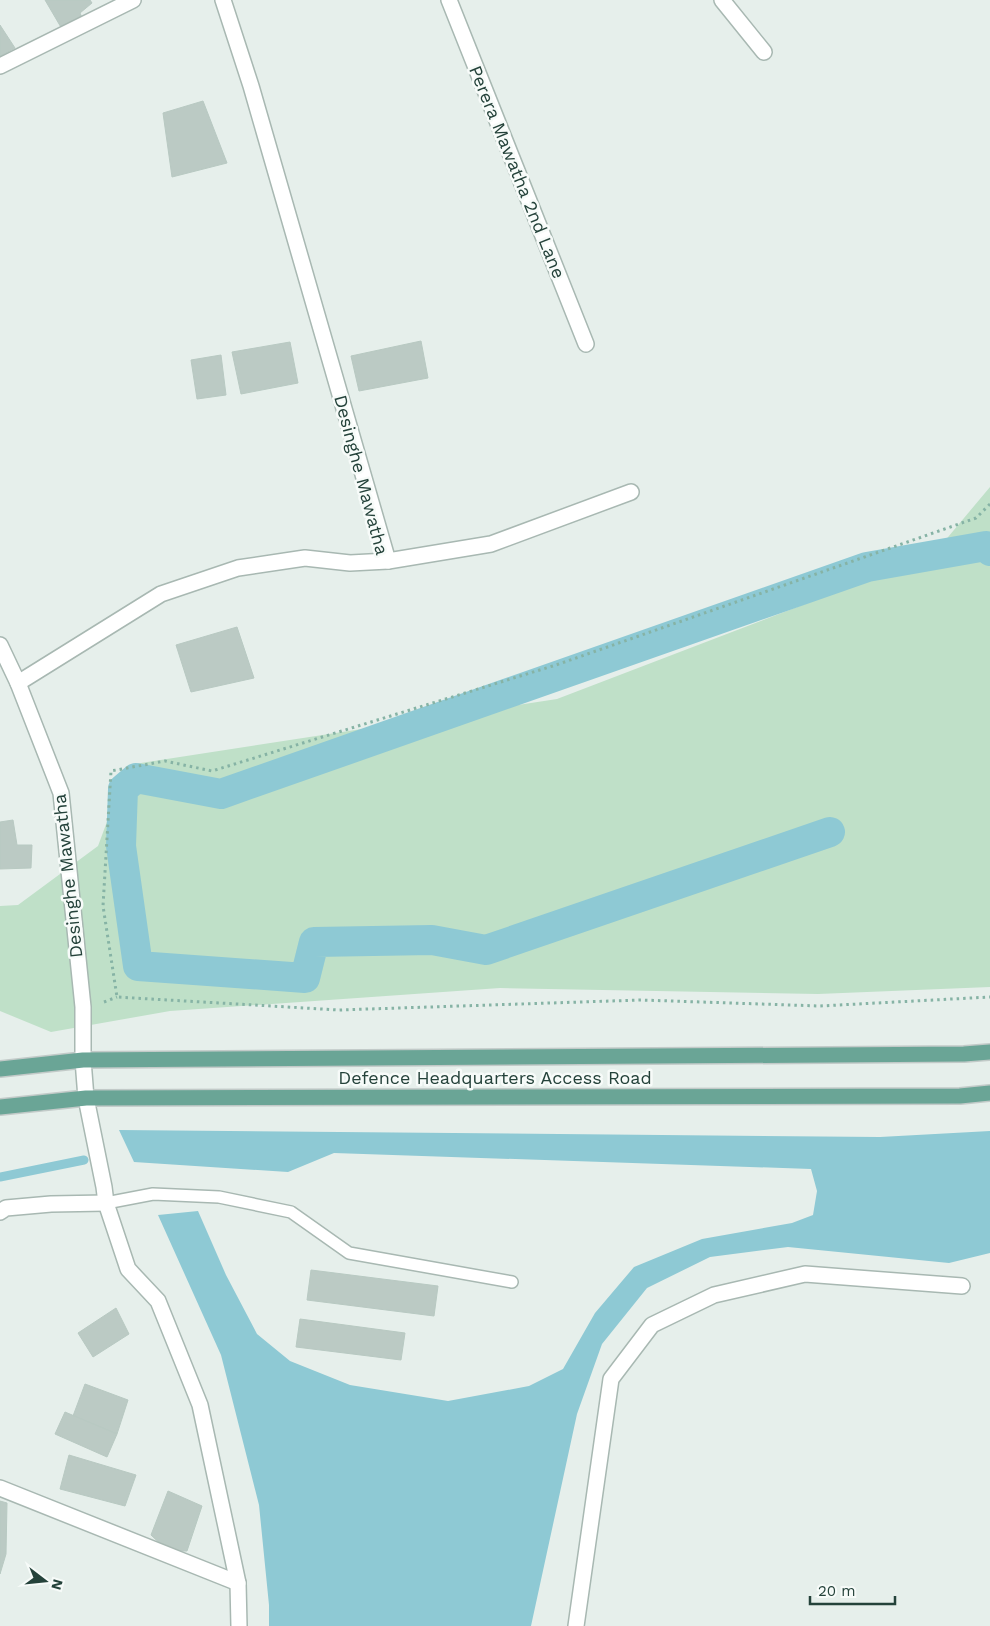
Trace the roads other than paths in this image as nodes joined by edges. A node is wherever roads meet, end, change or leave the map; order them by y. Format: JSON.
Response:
{"nodes":[{"id":1,"x":132,"y":0,"type":"edge"},
{"id":2,"x":223,"y":0,"type":"edge"},
{"id":3,"x":448,"y":0,"type":"edge"},
{"id":4,"x":722,"y":0,"type":"edge"},
{"id":5,"x":764,"y":52,"type":"dead end"},
{"id":6,"x":0,"y":66,"type":"edge"},
{"id":7,"x":586,"y":344,"type":"dead end"},
{"id":8,"x":630,"y":492,"type":"dead end"},
{"id":9,"x":388,"y":561,"type":"junction"},
{"id":10,"x":0,"y":645,"type":"edge"},
{"id":11,"x":18,"y":683,"type":"junction"},
{"id":12,"x":990,"y":1052,"type":"edge"},
{"id":13,"x":83,"y":1060,"type":"junction"},
{"id":14,"x":0,"y":1069,"type":"edge"},
{"id":15,"x":990,"y":1093,"type":"edge"},
{"id":16,"x":86,"y":1098,"type":"junction"},
{"id":17,"x":0,"y":1107,"type":"edge"},
{"id":18,"x":106,"y":1203,"type":"junction"},
{"id":19,"x":0,"y":1212,"type":"edge"},
{"id":20,"x":512,"y":1282,"type":"dead end"},
{"id":21,"x":962,"y":1286,"type":"dead end"},
{"id":22,"x":0,"y":1488,"type":"edge"},
{"id":23,"x":238,"y":1583,"type":"junction"},
{"id":24,"x":239,"y":1626,"type":"edge"},
{"id":25,"x":576,"y":1626,"type":"edge"}],
"edges":[{"from":1,"to":6,"type":"street"},
{"from":2,"to":9,"type":"street","name":"Desinghe Mawatha"},
{"from":3,"to":7,"type":"street","name":"Perera Mawatha 2nd Lane"},
{"from":4,"to":5,"type":"street"},
{"from":8,"to":9,"type":"street"},
{"from":9,"to":11,"type":"street","name":"Desinghe Mawatha"},
{"from":10,"to":11,"type":"street"},
{"from":11,"to":13,"type":"street","name":"Desinghe Mawatha"},
{"from":12,"to":13,"type":"main road","name":"Defence Headquarters Access Road"},
{"from":13,"to":14,"type":"main road","name":"Defence Headquarters Access Road"},
{"from":13,"to":16,"type":"street","name":"Desinghe Mawatha"},
{"from":15,"to":16,"type":"main road","name":"Defence Headquarters Access Road"},
{"from":16,"to":17,"type":"main road","name":"Defence Headquarters Access Road"},
{"from":16,"to":18,"type":"street","name":"Desinghe Mawatha"},
{"from":18,"to":19,"type":"street"},
{"from":18,"to":20,"type":"lane"},
{"from":18,"to":23,"type":"street","name":"Desinghe Mawatha"},
{"from":21,"to":25,"type":"street"},
{"from":22,"to":23,"type":"street"},
{"from":23,"to":24,"type":"street","name":"Desinghe Mawatha"}]}
